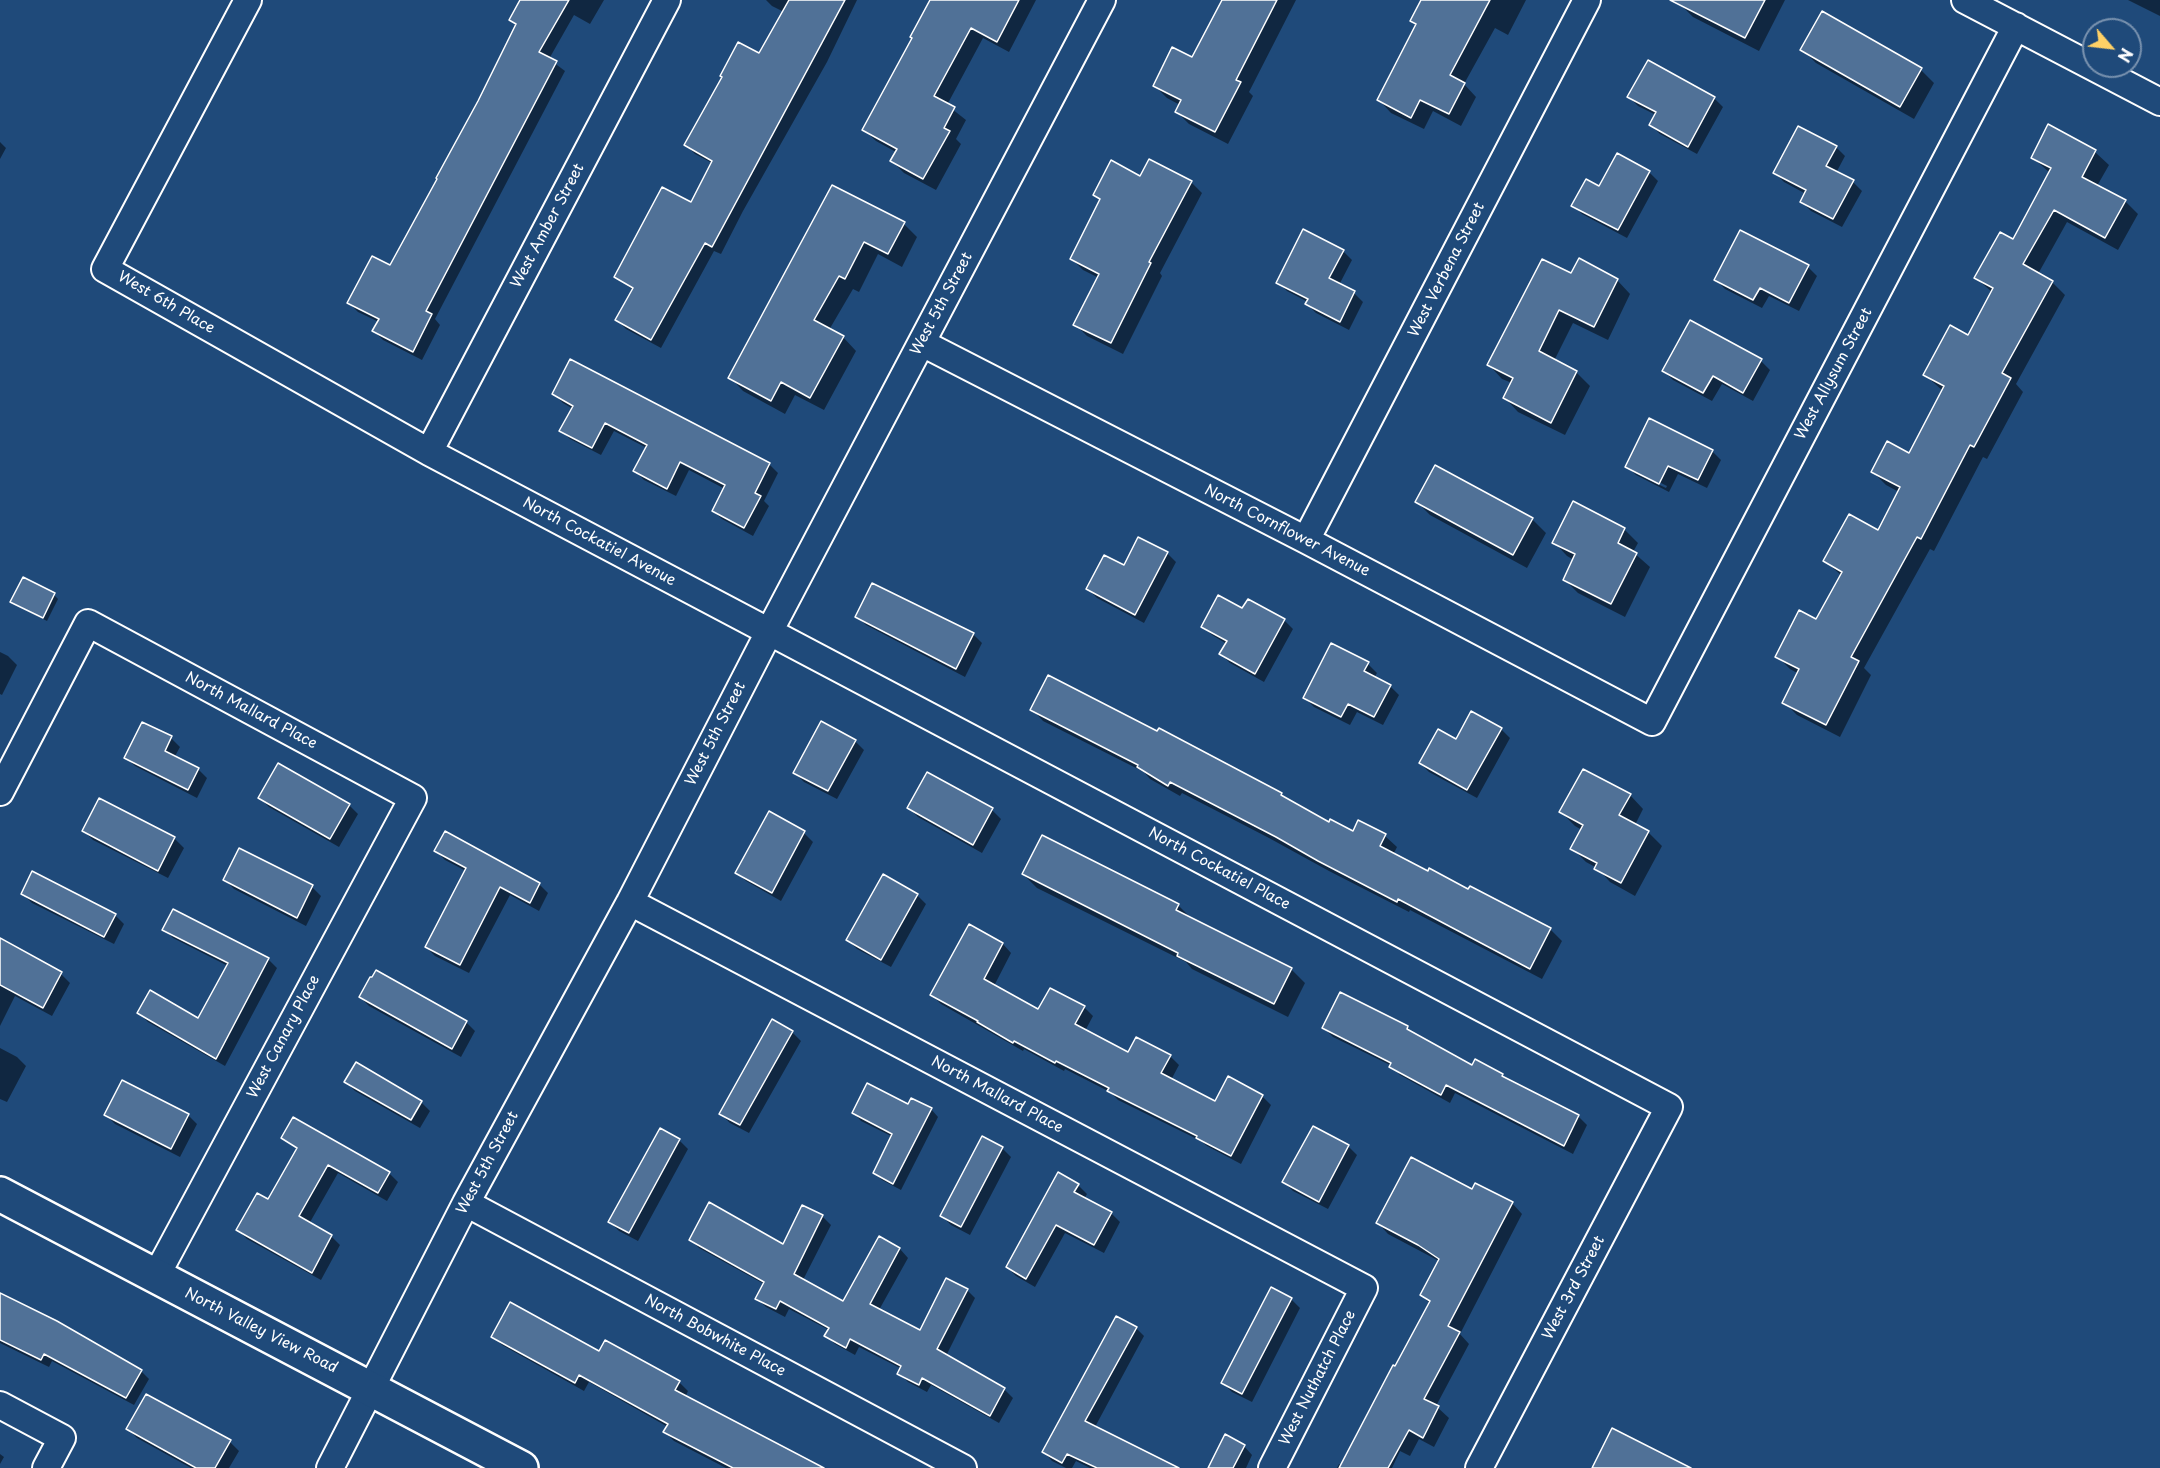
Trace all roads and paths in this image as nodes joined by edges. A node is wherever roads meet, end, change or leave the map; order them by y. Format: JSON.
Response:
{"nodes":[{"id":1,"x":248,"y":0,"type":"edge"},
{"id":2,"x":667,"y":0,"type":"edge"},
{"id":3,"x":1102,"y":0,"type":"edge"},
{"id":4,"x":1587,"y":0,"type":"edge"},
{"id":5,"x":1965,"y":0,"type":"edge"},
{"id":6,"x":2016,"y":26,"type":"junction"},
{"id":7,"x":2160,"y":102,"type":"edge"},
{"id":8,"x":922,"y":343,"type":"junction"},
{"id":9,"x":429,"y":452,"type":"junction"},
{"id":10,"x":1306,"y":540,"type":"junction"},
{"id":11,"x":769,"y":632,"type":"junction"},
{"id":12,"x":1652,"y":722,"type":"joint"},
{"id":13,"x":0,"y":792,"type":"edge"},
{"id":14,"x":413,"y":798,"type":"joint"},
{"id":15,"x":630,"y":902,"type":"junction"},
{"id":16,"x":1669,"y":1107,"type":"joint"},
{"id":17,"x":0,"y":1194,"type":"edge"},
{"id":18,"x":466,"y":1203,"type":"junction"},
{"id":19,"x":156,"y":1276,"type":"junction"},
{"id":20,"x":1364,"y":1288,"type":"joint"},
{"id":21,"x":370,"y":1388,"type":"junction"},
{"id":22,"x":0,"y":1406,"type":"edge"},
{"id":23,"x":46,"y":1468,"type":"edge"},
{"id":24,"x":330,"y":1468,"type":"edge"},
{"id":25,"x":522,"y":1468,"type":"edge"},
{"id":26,"x":963,"y":1468,"type":"edge"},
{"id":27,"x":1272,"y":1468,"type":"edge"},
{"id":28,"x":1479,"y":1468,"type":"edge"}],
"edges":[{"from":1,"to":9,"type":"street","name":"West 6th Place"},
{"from":2,"to":9,"type":"street","name":"West Amber Street"},
{"from":3,"to":8,"type":"street","name":"West 5th Street"},
{"from":4,"to":10,"type":"street","name":"West Verbena Street"},
{"from":5,"to":6,"type":"street"},
{"from":6,"to":7,"type":"street"},
{"from":6,"to":12,"type":"street","name":"West Allysum Street"},
{"from":8,"to":10,"type":"street","name":"North Cornflower Avenue"},
{"from":8,"to":11,"type":"street","name":"West 5th Street"},
{"from":9,"to":11,"type":"street","name":"North Cockatiel Avenue"},
{"from":10,"to":12,"type":"street","name":"North Cornflower Avenue"},
{"from":11,"to":15,"type":"street","name":"West 5th Street"},
{"from":11,"to":16,"type":"street","name":"North Cockatiel Place"},
{"from":13,"to":14,"type":"street","name":"North Mallard Place"},
{"from":14,"to":19,"type":"street","name":"West Canary Place"},
{"from":15,"to":18,"type":"street","name":"West 5th Street"},
{"from":15,"to":20,"type":"street","name":"North Mallard Place"},
{"from":16,"to":28,"type":"street","name":"West 3rd Street"},
{"from":17,"to":19,"type":"street","name":"North Valley View Road"},
{"from":18,"to":21,"type":"street","name":"West 5th Street"},
{"from":18,"to":26,"type":"street","name":"North Bobwhite Place"},
{"from":19,"to":21,"type":"street","name":"North Valley View Road"},
{"from":20,"to":27,"type":"street","name":"West Nuthatch Place"},
{"from":21,"to":24,"type":"street","name":"West 5th Street"},
{"from":21,"to":25,"type":"street","name":"North Valley View Road"},
{"from":22,"to":23,"type":"street"}]}
